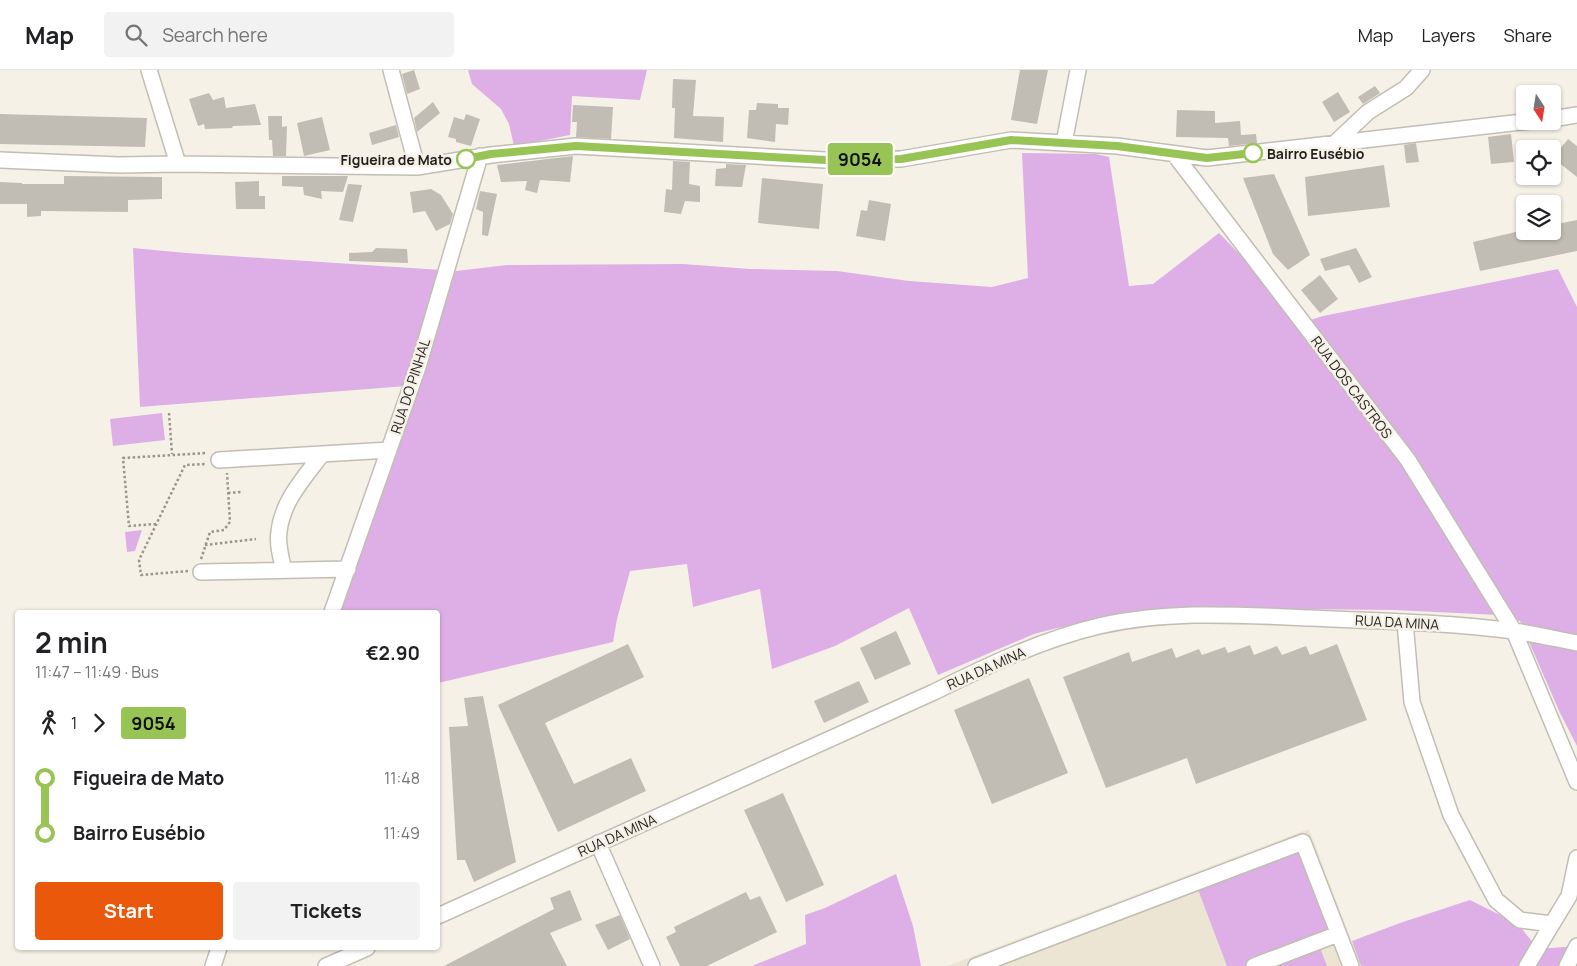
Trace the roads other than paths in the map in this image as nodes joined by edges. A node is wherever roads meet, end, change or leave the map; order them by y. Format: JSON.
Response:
{"nodes":[{"id":1,"x":149,"y":70,"type":"edge"},
{"id":2,"x":391,"y":70,"type":"edge"},
{"id":3,"x":1078,"y":70,"type":"edge"},
{"id":4,"x":1422,"y":70,"type":"edge"},
{"id":5,"x":1577,"y":114,"type":"edge"},
{"id":6,"x":1561,"y":117,"type":"edge"},
{"id":7,"x":1516,"y":123,"type":"edge"},
{"id":8,"x":1064,"y":143,"type":"junction"},
{"id":9,"x":1334,"y":144,"type":"junction"},
{"id":10,"x":1174,"y":154,"type":"junction"},
{"id":11,"x":480,"y":156,"type":"junction"},
{"id":12,"x":0,"y":160,"type":"edge"},
{"id":13,"x":178,"y":164,"type":"junction"},
{"id":14,"x":417,"y":167,"type":"junction"},
{"id":15,"x":389,"y":450,"type":"junction"},
{"id":16,"x":322,"y":454,"type":"junction"},
{"id":17,"x":222,"y":459,"type":"road end"},
{"id":18,"x":348,"y":569,"type":"junction"},
{"id":19,"x":284,"y":570,"type":"junction"},
{"id":20,"x":199,"y":571,"type":"road end"},
{"id":21,"x":333,"y":610,"type":"edge"},
{"id":22,"x":1405,"y":622,"type":"junction"},
{"id":23,"x":1514,"y":631,"type":"junction"},
{"id":24,"x":1577,"y":643,"type":"edge"},
{"id":25,"x":1577,"y":782,"type":"edge"},
{"id":26,"x":598,"y":843,"type":"junction"},
{"id":27,"x":1577,"y":858,"type":"edge"},
{"id":28,"x":440,"y":915,"type":"edge"},
{"id":29,"x":1552,"y":924,"type":"junction"},
{"id":30,"x":1338,"y":934,"type":"junction"},
{"id":31,"x":1577,"y":946,"type":"edge"},
{"id":32,"x":218,"y":950,"type":"edge"},
{"id":33,"x":362,"y":950,"type":"edge"},
{"id":34,"x":213,"y":966,"type":"edge"},
{"id":35,"x":326,"y":966,"type":"edge"},
{"id":36,"x":652,"y":966,"type":"edge"},
{"id":37,"x":976,"y":966,"type":"edge"},
{"id":38,"x":1254,"y":966,"type":"edge"},
{"id":39,"x":1350,"y":966,"type":"edge"},
{"id":40,"x":1527,"y":966,"type":"edge"},
{"id":41,"x":1567,"y":966,"type":"edge"}],
"edges":[{"from":1,"to":13,"type":"street"},
{"from":2,"to":14,"type":"street"},
{"from":3,"to":8,"type":"street"},
{"from":4,"to":9,"type":"street"},
{"from":5,"to":6,"type":"street"},
{"from":7,"to":9,"type":"street"},
{"from":8,"to":10,"type":"street"},
{"from":8,"to":11,"type":"street"},
{"from":9,"to":10,"type":"street"},
{"from":10,"to":23,"type":"street","name":"RUA DOS CASTROS"},
{"from":11,"to":14,"type":"street"},
{"from":11,"to":15,"type":"street","name":"RUA DO PINHAL"},
{"from":12,"to":13,"type":"street"},
{"from":13,"to":14,"type":"street"},
{"from":15,"to":16,"type":"street"},
{"from":15,"to":18,"type":"street","name":"RUA DO PINHAL"},
{"from":16,"to":17,"type":"street"},
{"from":16,"to":19,"type":"street"},
{"from":18,"to":19,"type":"street"},
{"from":18,"to":21,"type":"street","name":"RUA DO PINHAL"},
{"from":19,"to":20,"type":"street"},
{"from":22,"to":23,"type":"street","name":"RUA DA MINA"},
{"from":22,"to":26,"type":"street","name":"RUA DA MINA"},
{"from":22,"to":29,"type":"street"},
{"from":23,"to":24,"type":"street","name":"RUA DA MINA"},
{"from":23,"to":25,"type":"street","name":"RUA DOS CASTROS"},
{"from":26,"to":28,"type":"street","name":"RUA DA MINA"},
{"from":26,"to":36,"type":"street"},
{"from":27,"to":29,"type":"street"},
{"from":29,"to":40,"type":"street"},
{"from":30,"to":37,"type":"street"},
{"from":30,"to":38,"type":"street"},
{"from":30,"to":39,"type":"street"},
{"from":31,"to":41,"type":"street"},
{"from":32,"to":34,"type":"street"},
{"from":33,"to":35,"type":"street"}]}
